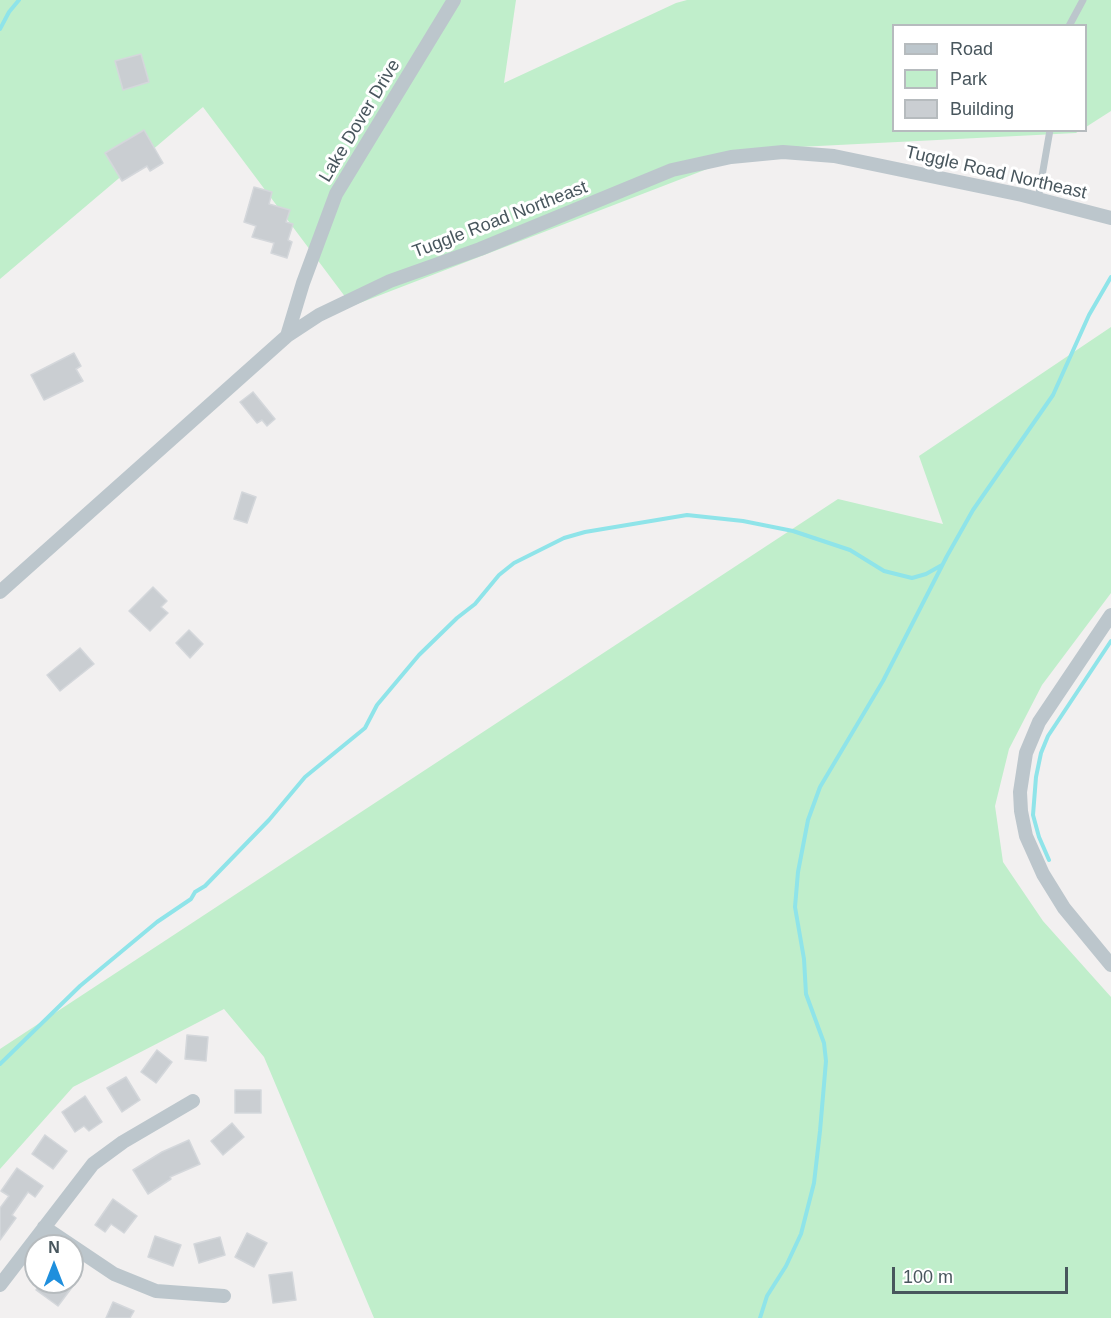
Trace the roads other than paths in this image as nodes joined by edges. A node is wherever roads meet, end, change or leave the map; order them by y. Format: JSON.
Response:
{"nodes":[{"id":1,"x":454,"y":0,"type":"edge"},
{"id":2,"x":1083,"y":0,"type":"edge"},
{"id":3,"x":1070,"y":24,"type":"edge"},
{"id":4,"x":1050,"y":132,"type":"edge"},
{"id":5,"x":1038,"y":200,"type":"junction"},
{"id":6,"x":1111,"y":218,"type":"edge"},
{"id":7,"x":287,"y":336,"type":"junction"},
{"id":8,"x":0,"y":592,"type":"edge"},
{"id":9,"x":1111,"y":615,"type":"edge"},
{"id":10,"x":1111,"y":965,"type":"edge"},
{"id":11,"x":193,"y":1101,"type":"dead end"},
{"id":12,"x":44,"y":1227,"type":"junction"},
{"id":13,"x":0,"y":1285,"type":"edge"},
{"id":14,"x":224,"y":1296,"type":"dead end"}],
"edges":[{"from":1,"to":7,"type":"street","name":"Lake Dover Drive"},
{"from":2,"to":3,"type":"lane"},
{"from":4,"to":5,"type":"lane"},
{"from":5,"to":6,"type":"street","name":"Tuggle Road Northeast"},
{"from":5,"to":7,"type":"street","name":"Tuggle Road Northeast"},
{"from":7,"to":8,"type":"street","name":"Tuggle Road Northeast"},
{"from":9,"to":10,"type":"street"},
{"from":11,"to":12,"type":"street"},
{"from":12,"to":13,"type":"street"},
{"from":12,"to":14,"type":"street"}]}
